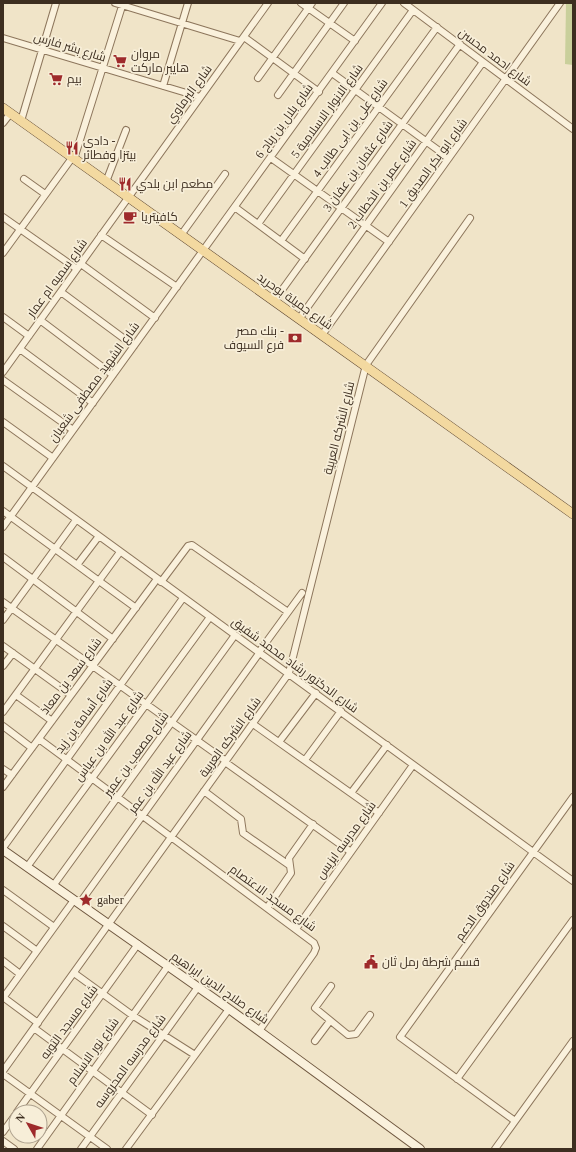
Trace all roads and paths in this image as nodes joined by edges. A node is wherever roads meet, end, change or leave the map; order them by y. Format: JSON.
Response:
{"nodes":[{"id":1,"x":56,"y":3,"type":"edge"},
{"id":2,"x":115,"y":3,"type":"edge"},
{"id":3,"x":188,"y":3,"type":"edge"},
{"id":4,"x":268,"y":3,"type":"edge"},
{"id":5,"x":301,"y":3,"type":"edge"},
{"id":6,"x":344,"y":3,"type":"edge"},
{"id":7,"x":382,"y":3,"type":"edge"},
{"id":8,"x":404,"y":3,"type":"edge"},
{"id":9,"x":560,"y":3,"type":"edge"},
{"id":10,"x":123,"y":4,"type":"edge"},
{"id":11,"x":310,"y":6,"type":"edge"},
{"id":12,"x":413,"y":10,"type":"junction"},
{"id":13,"x":182,"y":24,"type":"junction"},
{"id":14,"x":330,"y":24,"type":"junction"},
{"id":15,"x":436,"y":27,"type":"junction"},
{"id":16,"x":3,"y":38,"type":"edge"},
{"id":17,"x":242,"y":39,"type":"junction"},
{"id":18,"x":355,"y":41,"type":"junction"},
{"id":19,"x":460,"y":44,"type":"junction"},
{"id":20,"x":42,"y":50,"type":"junction"},
{"id":21,"x":272,"y":58,"type":"junction"},
{"id":22,"x":483,"y":62,"type":"junction"},
{"id":23,"x":103,"y":68,"type":"junction"},
{"id":24,"x":332,"y":73,"type":"junction"},
{"id":25,"x":294,"y":74,"type":"junction"},
{"id":26,"x":258,"y":78,"type":"dead end"},
{"id":27,"x":506,"y":79,"type":"junction"},
{"id":28,"x":163,"y":86,"type":"junction"},
{"id":29,"x":355,"y":90,"type":"junction"},
{"id":30,"x":319,"y":92,"type":"junction"},
{"id":31,"x":278,"y":95,"type":"dead end"},
{"id":32,"x":200,"y":97,"type":"junction"},
{"id":33,"x":379,"y":107,"type":"junction"},
{"id":34,"x":7,"y":111,"type":"edge"},
{"id":35,"x":21,"y":121,"type":"junction"},
{"id":36,"x":3,"y":123,"type":"edge"},
{"id":37,"x":402,"y":124,"type":"junction"},
{"id":38,"x":573,"y":129,"type":"edge"},
{"id":39,"x":126,"y":130,"type":"dead end"},
{"id":40,"x":426,"y":141,"type":"junction"},
{"id":41,"x":272,"y":158,"type":"junction"},
{"id":42,"x":449,"y":158,"type":"junction"},
{"id":43,"x":73,"y":159,"type":"junction"},
{"id":44,"x":225,"y":174,"type":"dead end"},
{"id":45,"x":294,"y":174,"type":"junction"},
{"id":46,"x":24,"y":179,"type":"dead end"},
{"id":47,"x":106,"y":182,"type":"junction"},
{"id":48,"x":318,"y":191,"type":"junction"},
{"id":49,"x":45,"y":194,"type":"junction"},
{"id":50,"x":128,"y":198,"type":"junction"},
{"id":51,"x":236,"y":208,"type":"junction"},
{"id":52,"x":341,"y":208,"type":"junction"},
{"id":53,"x":3,"y":217,"type":"edge"},
{"id":54,"x":470,"y":218,"type":"dead end"},
{"id":55,"x":258,"y":224,"type":"junction"},
{"id":56,"x":366,"y":226,"type":"junction"},
{"id":57,"x":20,"y":229,"type":"junction"},
{"id":58,"x":101,"y":235,"type":"junction"},
{"id":59,"x":181,"y":235,"type":"junction"},
{"id":60,"x":281,"y":241,"type":"junction"},
{"id":61,"x":389,"y":242,"type":"junction"},
{"id":62,"x":203,"y":251,"type":"junction"},
{"id":63,"x":3,"y":253,"type":"edge"},
{"id":64,"x":305,"y":258,"type":"junction"},
{"id":65,"x":79,"y":267,"type":"junction"},
{"id":66,"x":177,"y":287,"type":"junction"},
{"id":67,"x":60,"y":292,"type":"junction"},
{"id":68,"x":274,"y":301,"type":"junction"},
{"id":69,"x":3,"y":317,"type":"edge"},
{"id":70,"x":155,"y":318,"type":"junction"},
{"id":71,"x":299,"y":319,"type":"junction"},
{"id":72,"x":40,"y":320,"type":"junction"},
{"id":73,"x":322,"y":335,"type":"junction"},
{"id":74,"x":29,"y":336,"type":"junction"},
{"id":75,"x":134,"y":346,"type":"junction"},
{"id":76,"x":20,"y":349,"type":"junction"},
{"id":77,"x":366,"y":365,"type":"junction"},
{"id":78,"x":3,"y":372,"type":"edge"},
{"id":79,"x":113,"y":375,"type":"junction"},
{"id":80,"x":3,"y":380,"type":"edge"},
{"id":81,"x":93,"y":404,"type":"junction"},
{"id":82,"x":3,"y":422,"type":"edge"},
{"id":83,"x":73,"y":430,"type":"junction"},
{"id":84,"x":53,"y":458,"type":"junction"},
{"id":85,"x":3,"y":466,"type":"edge"},
{"id":86,"x":32,"y":487,"type":"junction"},
{"id":87,"x":3,"y":512,"type":"edge"},
{"id":88,"x":573,"y":514,"type":"edge"},
{"id":89,"x":10,"y":517,"type":"junction"},
{"id":90,"x":76,"y":520,"type":"junction"},
{"id":91,"x":3,"y":527,"type":"edge"},
{"id":92,"x":99,"y":536,"type":"junction"},
{"id":93,"x":54,"y":549,"type":"junction"},
{"id":94,"x":120,"y":552,"type":"junction"},
{"id":95,"x":3,"y":557,"type":"edge"},
{"id":96,"x":77,"y":566,"type":"junction"},
{"id":97,"x":33,"y":579,"type":"junction"},
{"id":98,"x":159,"y":580,"type":"junction"},
{"id":99,"x":99,"y":581,"type":"junction"},
{"id":100,"x":302,"y":593,"type":"dead end"},
{"id":101,"x":184,"y":598,"type":"junction"},
{"id":102,"x":3,"y":602,"type":"edge"},
{"id":103,"x":12,"y":608,"type":"junction"},
{"id":104,"x":136,"y":608,"type":"junction"},
{"id":105,"x":76,"y":612,"type":"junction"},
{"id":106,"x":288,"y":612,"type":"junction"},
{"id":107,"x":210,"y":617,"type":"junction"},
{"id":108,"x":3,"y":620,"type":"edge"},
{"id":109,"x":236,"y":635,"type":"junction"},
{"id":110,"x":56,"y":639,"type":"junction"},
{"id":111,"x":113,"y":639,"type":"junction"},
{"id":112,"x":3,"y":646,"type":"edge"},
{"id":113,"x":259,"y":652,"type":"junction"},
{"id":114,"x":13,"y":653,"type":"junction"},
{"id":115,"x":3,"y":666,"type":"edge"},
{"id":116,"x":93,"y":666,"type":"junction"},
{"id":117,"x":35,"y":669,"type":"junction"},
{"id":118,"x":289,"y":673,"type":"junction"},
{"id":119,"x":120,"y":685,"type":"junction"},
{"id":120,"x":316,"y":693,"type":"junction"},
{"id":121,"x":16,"y":695,"type":"junction"},
{"id":122,"x":71,"y":695,"type":"junction"},
{"id":123,"x":146,"y":704,"type":"junction"},
{"id":124,"x":340,"y":711,"type":"junction"},
{"id":125,"x":3,"y":712,"type":"edge"},
{"id":126,"x":52,"y":721,"type":"junction"},
{"id":127,"x":172,"y":722,"type":"junction"},
{"id":128,"x":253,"y":724,"type":"junction"},
{"id":129,"x":3,"y":726,"type":"edge"},
{"id":130,"x":39,"y":739,"type":"junction"},
{"id":131,"x":197,"y":740,"type":"junction"},
{"id":132,"x":279,"y":742,"type":"junction"},
{"id":133,"x":387,"y":745,"type":"junction"},
{"id":134,"x":32,"y":748,"type":"junction"},
{"id":135,"x":67,"y":760,"type":"junction"},
{"id":136,"x":305,"y":760,"type":"junction"},
{"id":137,"x":226,"y":761,"type":"junction"},
{"id":138,"x":413,"y":765,"type":"junction"},
{"id":139,"x":3,"y":769,"type":"edge"},
{"id":140,"x":12,"y":775,"type":"junction"},
{"id":141,"x":92,"y":778,"type":"junction"},
{"id":142,"x":3,"y":787,"type":"edge"},
{"id":143,"x":204,"y":791,"type":"junction"},
{"id":144,"x":351,"y":794,"type":"junction"},
{"id":145,"x":573,"y":797,"type":"edge"},
{"id":146,"x":117,"y":798,"type":"junction"},
{"id":147,"x":379,"y":813,"type":"junction"},
{"id":148,"x":142,"y":816,"type":"junction"},
{"id":149,"x":313,"y":824,"type":"junction"},
{"id":150,"x":171,"y":838,"type":"junction"},
{"id":151,"x":3,"y":849,"type":"edge"},
{"id":152,"x":351,"y":852,"type":"junction"},
{"id":153,"x":533,"y":852,"type":"junction"},
{"id":154,"x":289,"y":865,"type":"junction"},
{"id":155,"x":27,"y":867,"type":"junction"},
{"id":156,"x":573,"y":881,"type":"edge"},
{"id":157,"x":53,"y":886,"type":"junction"},
{"id":158,"x":3,"y":890,"type":"edge"},
{"id":159,"x":76,"y":902,"type":"junction"},
{"id":160,"x":267,"y":908,"type":"junction"},
{"id":161,"x":573,"y":920,"type":"edge"},
{"id":162,"x":109,"y":924,"type":"junction"},
{"id":163,"x":3,"y":926,"type":"edge"},
{"id":164,"x":54,"y":927,"type":"junction"},
{"id":165,"x":296,"y":929,"type":"junction"},
{"id":166,"x":138,"y":944,"type":"junction"},
{"id":167,"x":37,"y":951,"type":"junction"},
{"id":168,"x":3,"y":961,"type":"edge"},
{"id":169,"x":168,"y":966,"type":"junction"},
{"id":170,"x":74,"y":972,"type":"junction"},
{"id":171,"x":20,"y":974,"type":"junction"},
{"id":172,"x":331,"y":986,"type":"dead end"},
{"id":173,"x":198,"y":987,"type":"junction"},
{"id":174,"x":102,"y":993,"type":"junction"},
{"id":175,"x":3,"y":998,"type":"edge"},
{"id":176,"x":229,"y":1009,"type":"junction"},
{"id":177,"x":132,"y":1015,"type":"junction"},
{"id":178,"x":370,"y":1015,"type":"dead end"},
{"id":179,"x":330,"y":1021,"type":"junction"},
{"id":180,"x":36,"y":1025,"type":"junction"},
{"id":181,"x":259,"y":1031,"type":"junction"},
{"id":182,"x":164,"y":1034,"type":"junction"},
{"id":183,"x":316,"y":1041,"type":"dead end"},
{"id":184,"x":573,"y":1041,"type":"edge"},
{"id":185,"x":63,"y":1049,"type":"junction"},
{"id":186,"x":195,"y":1055,"type":"junction"},
{"id":187,"x":3,"y":1071,"type":"edge"},
{"id":188,"x":92,"y":1071,"type":"junction"},
{"id":189,"x":3,"y":1074,"type":"edge"},
{"id":190,"x":457,"y":1079,"type":"junction"},
{"id":191,"x":122,"y":1092,"type":"junction"},
{"id":192,"x":30,"y":1094,"type":"junction"},
{"id":193,"x":23,"y":1104,"type":"edge"},
{"id":194,"x":152,"y":1114,"type":"junction"},
{"id":195,"x":61,"y":1116,"type":"junction"},
{"id":196,"x":515,"y":1122,"type":"junction"},
{"id":197,"x":90,"y":1137,"type":"junction"},
{"id":198,"x":3,"y":1141,"type":"edge"},
{"id":199,"x":14,"y":1149,"type":"edge"},
{"id":200,"x":37,"y":1149,"type":"edge"},
{"id":201,"x":81,"y":1149,"type":"edge"},
{"id":202,"x":107,"y":1149,"type":"edge"},
{"id":203,"x":126,"y":1149,"type":"edge"},
{"id":204,"x":420,"y":1149,"type":"edge"},
{"id":205,"x":495,"y":1149,"type":"edge"}],
"edges":[{"from":1,"to":20,"type":"street"},
{"from":2,"to":10,"type":"street"},
{"from":3,"to":13,"type":"street"},
{"from":4,"to":17,"type":"street","name":"شارع البرماوي"},
{"from":5,"to":11,"type":"street"},
{"from":6,"to":14,"type":"street"},
{"from":7,"to":18,"type":"street","name":"شارع بلال بن رباح 6"},
{"from":8,"to":12,"type":"street","name":"شارع احمد محسن"},
{"from":9,"to":27,"type":"street","name":"شارع ابو بكر الصديق 1"},
{"from":10,"to":13,"type":"street"},
{"from":10,"to":23,"type":"street"},
{"from":11,"to":14,"type":"street"},
{"from":11,"to":21,"type":"street"},
{"from":12,"to":15,"type":"street","name":"شارع احمد محسن"},
{"from":12,"to":29,"type":"street","name":"شارع الانوار الاسلامية 5"},
{"from":13,"to":17,"type":"street"},
{"from":13,"to":28,"type":"street"},
{"from":14,"to":18,"type":"street"},
{"from":14,"to":25,"type":"street"},
{"from":15,"to":19,"type":"street","name":"شارع احمد محسن"},
{"from":15,"to":33,"type":"street","name":"شارع على بن ابى طالب 4"},
{"from":16,"to":20,"type":"street","name":"شارع بشر فارس"},
{"from":17,"to":21,"type":"street"},
{"from":17,"to":32,"type":"street","name":"شارع البرماوي"},
{"from":18,"to":24,"type":"street","name":"شارع بلال بن رباح 6"},
{"from":19,"to":22,"type":"street","name":"شارع احمد محسن"},
{"from":19,"to":37,"type":"street","name":"شارع عثمان بن عفان 3"},
{"from":20,"to":23,"type":"street","name":"شارع بشر فارس"},
{"from":20,"to":35,"type":"street"},
{"from":21,"to":25,"type":"street"},
{"from":21,"to":26,"type":"street"},
{"from":22,"to":27,"type":"street","name":"شارع احمد محسن"},
{"from":22,"to":40,"type":"street","name":"شارع عمر بن الخطاب 2"},
{"from":23,"to":28,"type":"street","name":"شارع بشر فارس"},
{"from":23,"to":43,"type":"street"},
{"from":24,"to":29,"type":"street"},
{"from":24,"to":30,"type":"street","name":"شارع بلال بن رباح 6"},
{"from":25,"to":30,"type":"street"},
{"from":25,"to":31,"type":"street"},
{"from":27,"to":38,"type":"street","name":"شارع احمد محسن"},
{"from":27,"to":42,"type":"street","name":"شارع ابو بكر الصديق 1"},
{"from":28,"to":32,"type":"street","name":"شارع بشر فارس"},
{"from":29,"to":33,"type":"street"},
{"from":29,"to":45,"type":"street","name":"شارع الانوار الاسلامية 5"},
{"from":30,"to":41,"type":"street","name":"شارع بلال بن رباح 6"},
{"from":32,"to":50,"type":"street","name":"شارع البرماوي"},
{"from":33,"to":37,"type":"street"},
{"from":33,"to":48,"type":"street","name":"شارع على بن ابى طالب 4"},
{"from":34,"to":35,"type":"main road","name":"شارع جميلة بوحريد"},
{"from":34,"to":36,"type":"street"},
{"from":35,"to":43,"type":"main road","name":"شارع جميلة بوحريد"},
{"from":37,"to":40,"type":"street"},
{"from":37,"to":52,"type":"street","name":"شارع عثمان بن عفان 3"},
{"from":39,"to":47,"type":"street"},
{"from":40,"to":42,"type":"street"},
{"from":40,"to":56,"type":"street","name":"شارع عمر بن الخطاب 2"},
{"from":41,"to":45,"type":"street"},
{"from":41,"to":51,"type":"street","name":"شارع بلال بن رباح 6"},
{"from":42,"to":61,"type":"street","name":"شارع ابو بكر الصديق 1"},
{"from":43,"to":47,"type":"main road","name":"شارع جميلة بوحريد"},
{"from":43,"to":49,"type":"street"},
{"from":44,"to":59,"type":"street"},
{"from":45,"to":48,"type":"street"},
{"from":45,"to":55,"type":"street","name":"شارع الانوار الاسلامية 5"},
{"from":46,"to":49,"type":"street"},
{"from":47,"to":50,"type":"main road","name":"شارع جميلة بوحريد"},
{"from":48,"to":52,"type":"street"},
{"from":48,"to":60,"type":"street","name":"شارع على بن ابى طالب 4"},
{"from":49,"to":57,"type":"street"},
{"from":50,"to":58,"type":"street","name":"شارع سميه ام عمار"},
{"from":50,"to":59,"type":"main road","name":"شارع جميلة بوحريد"},
{"from":51,"to":55,"type":"street"},
{"from":51,"to":62,"type":"street","name":"شارع بلال بن رباح 6"},
{"from":52,"to":56,"type":"street"},
{"from":52,"to":64,"type":"street","name":"شارع عثمان بن عفان 3"},
{"from":53,"to":57,"type":"street"},
{"from":54,"to":77,"type":"street"},
{"from":55,"to":60,"type":"street"},
{"from":56,"to":61,"type":"street"},
{"from":56,"to":71,"type":"street","name":"شارع عمر بن الخطاب 2"},
{"from":57,"to":63,"type":"street"},
{"from":57,"to":65,"type":"street"},
{"from":58,"to":65,"type":"street","name":"شارع سميه ام عمار"},
{"from":58,"to":66,"type":"street"},
{"from":59,"to":62,"type":"main road","name":"شارع جميلة بوحريد"},
{"from":60,"to":64,"type":"street"},
{"from":61,"to":73,"type":"street","name":"شارع ابو بكر الصديق 1"},
{"from":62,"to":66,"type":"street","name":"شارع الشهيد مصطفى شعبان"},
{"from":62,"to":68,"type":"main road","name":"شارع جميلة بوحريد"},
{"from":64,"to":68,"type":"street","name":"شارع عثمان بن عفان 3"},
{"from":65,"to":67,"type":"street","name":"شارع سميه ام عمار"},
{"from":65,"to":70,"type":"street"},
{"from":66,"to":70,"type":"street","name":"شارع الشهيد مصطفى شعبان"},
{"from":67,"to":72,"type":"street","name":"شارع سميه ام عمار"},
{"from":67,"to":75,"type":"street"},
{"from":68,"to":71,"type":"main road","name":"شارع جميلة بوحريد"},
{"from":69,"to":74,"type":"street"},
{"from":70,"to":75,"type":"street","name":"شارع الشهيد مصطفى شعبان"},
{"from":71,"to":73,"type":"main road","name":"شارع جميلة بوحريد"},
{"from":72,"to":74,"type":"street","name":"شارع سميه ام عمار"},
{"from":72,"to":79,"type":"street"},
{"from":73,"to":77,"type":"main road","name":"شارع جميلة بوحريد"},
{"from":74,"to":76,"type":"street","name":"شارع سميه ام عمار"},
{"from":75,"to":79,"type":"street","name":"شارع الشهيد مصطفى شعبان"},
{"from":76,"to":78,"type":"street","name":"شارع سميه ام عمار"},
{"from":76,"to":81,"type":"street"},
{"from":77,"to":88,"type":"main road","name":"شارع جميلة بوحريد"},
{"from":77,"to":118,"type":"street","name":"شارع الشركه العربية"},
{"from":79,"to":81,"type":"street","name":"شارع الشهيد مصطفى شعبان"},
{"from":80,"to":83,"type":"street"},
{"from":81,"to":83,"type":"street","name":"شارع الشهيد مصطفى شعبان"},
{"from":82,"to":84,"type":"street"},
{"from":83,"to":84,"type":"street","name":"شارع الشهيد مصطفى شعبان"},
{"from":84,"to":86,"type":"street","name":"شارع الشهيد مصطفى شعبان"},
{"from":85,"to":86,"type":"street","name":"شارع الدكتور رشاد محمد شفيق"},
{"from":86,"to":89,"type":"street","name":"شارع الشهيد مصطفى شعبان"},
{"from":86,"to":90,"type":"street","name":"شارع الدكتور رشاد محمد شفيق"},
{"from":87,"to":89,"type":"street"},
{"from":89,"to":91,"type":"street","name":"شارع الشهيد مصطفى شعبان"},
{"from":89,"to":93,"type":"street"},
{"from":90,"to":92,"type":"street","name":"شارع الدكتور رشاد محمد شفيق"},
{"from":90,"to":93,"type":"street"},
{"from":92,"to":94,"type":"street","name":"شارع الدكتور رشاد محمد شفيق"},
{"from":92,"to":96,"type":"street"},
{"from":93,"to":96,"type":"street"},
{"from":93,"to":97,"type":"street"},
{"from":94,"to":98,"type":"street","name":"شارع الدكتور رشاد محمد شفيق"},
{"from":94,"to":99,"type":"street"},
{"from":95,"to":97,"type":"street"},
{"from":96,"to":99,"type":"street"},
{"from":97,"to":103,"type":"street"},
{"from":97,"to":105,"type":"street"},
{"from":98,"to":101,"type":"street","name":"شارع الدكتور رشاد محمد شفيق"},
{"from":98,"to":104,"type":"street","name":"شارع سعد بن معاذ"},
{"from":98,"to":106,"type":"street","name":"شارع سعد بن معاذ"},
{"from":99,"to":104,"type":"street"},
{"from":99,"to":105,"type":"street"},
{"from":100,"to":106,"type":"street","name":"شارع عبد الله بن عمر"},
{"from":101,"to":107,"type":"street","name":"شارع الدكتور رشاد محمد شفيق"},
{"from":101,"to":119,"type":"street","name":"شارع أسامة بن زيد"},
{"from":102,"to":103,"type":"street"},
{"from":103,"to":108,"type":"street"},
{"from":103,"to":110,"type":"street"},
{"from":104,"to":111,"type":"street","name":"شارع سعد بن معاذ"},
{"from":105,"to":110,"type":"street"},
{"from":105,"to":111,"type":"street"},
{"from":106,"to":113,"type":"street","name":"شارع عبد الله بن عمر"},
{"from":107,"to":109,"type":"street","name":"شارع الدكتور رشاد محمد شفيق"},
{"from":107,"to":123,"type":"street","name":"شارع عبد الله بن عباس"},
{"from":109,"to":113,"type":"street","name":"شارع الدكتور رشاد محمد شفيق"},
{"from":109,"to":127,"type":"street","name":"شارع مصعب بن عمير"},
{"from":110,"to":116,"type":"street"},
{"from":110,"to":117,"type":"street"},
{"from":111,"to":116,"type":"street","name":"شارع سعد بن معاذ"},
{"from":112,"to":114,"type":"street"},
{"from":113,"to":118,"type":"street","name":"شارع الدكتور رشاد محمد شفيق"},
{"from":113,"to":131,"type":"street","name":"شارع عبد الله بن عمر"},
{"from":114,"to":115,"type":"street"},
{"from":114,"to":117,"type":"street"},
{"from":116,"to":119,"type":"street"},
{"from":116,"to":122,"type":"street","name":"شارع سعد بن معاذ"},
{"from":117,"to":121,"type":"street"},
{"from":117,"to":122,"type":"street"},
{"from":118,"to":120,"type":"street","name":"شارع الدكتور رشاد محمد شفيق"},
{"from":118,"to":128,"type":"street","name":"شارع الشركه العربية"},
{"from":119,"to":123,"type":"street"},
{"from":119,"to":135,"type":"street","name":"شارع أسامة بن زيد"},
{"from":120,"to":124,"type":"street","name":"شارع الدكتور رشاد محمد شفيق"},
{"from":120,"to":132,"type":"street"},
{"from":121,"to":125,"type":"street"},
{"from":121,"to":126,"type":"street"},
{"from":122,"to":126,"type":"street","name":"شارع سعد بن معاذ"},
{"from":123,"to":127,"type":"street"},
{"from":123,"to":141,"type":"street","name":"شارع عبد الله بن عباس"},
{"from":124,"to":133,"type":"street","name":"شارع الدكتور رشاد محمد شفيق"},
{"from":124,"to":136,"type":"street"},
{"from":126,"to":130,"type":"street","name":"شارع سعد بن معاذ"},
{"from":127,"to":131,"type":"street"},
{"from":127,"to":146,"type":"street","name":"شارع مصعب بن عمير"},
{"from":128,"to":132,"type":"street"},
{"from":128,"to":137,"type":"street","name":"شارع الشركه العربية"},
{"from":129,"to":134,"type":"street"},
{"from":130,"to":134,"type":"street","name":"شارع سعد بن معاذ"},
{"from":130,"to":135,"type":"street","name":"شارع مسجد الاعتصام"},
{"from":131,"to":137,"type":"street"},
{"from":131,"to":148,"type":"street","name":"شارع عبد الله بن عمر"},
{"from":132,"to":136,"type":"street"},
{"from":133,"to":138,"type":"street","name":"شارع الدكتور رشاد محمد شفيق"},
{"from":133,"to":144,"type":"street"},
{"from":134,"to":140,"type":"street","name":"شارع سعد بن معاذ"},
{"from":135,"to":141,"type":"street","name":"شارع مسجد الاعتصام"},
{"from":135,"to":151,"type":"street","name":"شارع أسامة بن زيد"},
{"from":136,"to":144,"type":"street"},
{"from":137,"to":143,"type":"street","name":"شارع الشركه العربية"},
{"from":137,"to":149,"type":"street"},
{"from":138,"to":147,"type":"street","name":"شارع مدرسه ايزيس"},
{"from":138,"to":153,"type":"street","name":"شارع الدكتور رشاد محمد شفيق"},
{"from":139,"to":140,"type":"street"},
{"from":140,"to":142,"type":"street","name":"شارع سعد بن معاذ"},
{"from":141,"to":146,"type":"street","name":"شارع مسجد الاعتصام"},
{"from":141,"to":155,"type":"street","name":"شارع عبد الله بن عباس"},
{"from":143,"to":150,"type":"street","name":"شارع الشركه العربية"},
{"from":143,"to":154,"type":"street"},
{"from":144,"to":147,"type":"street"},
{"from":145,"to":153,"type":"street","name":"شارع صندوق الدعم"},
{"from":146,"to":148,"type":"street","name":"شارع مسجد الاعتصام"},
{"from":146,"to":157,"type":"street","name":"شارع مصعب بن عمير"},
{"from":147,"to":152,"type":"street","name":"شارع مدرسه ايزيس"},
{"from":148,"to":150,"type":"street","name":"شارع مسجد الاعتصام"},
{"from":148,"to":159,"type":"street","name":"شارع عبد الله بن عمر"},
{"from":149,"to":152,"type":"street"},
{"from":149,"to":154,"type":"street"},
{"from":150,"to":160,"type":"street","name":"شارع مسجد الاعتصام"},
{"from":150,"to":162,"type":"street","name":"شارع الشركه العربية"},
{"from":151,"to":155,"type":"street","name":"شارع صلاح الدين ابراهيم"},
{"from":152,"to":165,"type":"street","name":"شارع مدرسه ايزيس"},
{"from":153,"to":156,"type":"street","name":"شارع الدكتور رشاد محمد شفيق"},
{"from":153,"to":190,"type":"street","name":"شارع صندوق الدعم"},
{"from":154,"to":160,"type":"street"},
{"from":155,"to":157,"type":"street","name":"شارع صلاح الدين ابراهيم"},
{"from":157,"to":159,"type":"street","name":"شارع صلاح الدين ابراهيم"},
{"from":158,"to":164,"type":"street"},
{"from":159,"to":162,"type":"street","name":"شارع صلاح الدين ابراهيم"},
{"from":159,"to":164,"type":"street","name":"شارع عبد الله بن عمر"},
{"from":160,"to":165,"type":"street","name":"شارع مسجد الاعتصام"},
{"from":161,"to":190,"type":"street"},
{"from":162,"to":166,"type":"street","name":"شارع صلاح الدين ابراهيم"},
{"from":162,"to":170,"type":"street","name":"شارع الشركه العربية"},
{"from":163,"to":167,"type":"street"},
{"from":164,"to":167,"type":"street","name":"شارع عبد الله بن عمر"},
{"from":165,"to":181,"type":"street","name":"شارع مسجد الاعتصام"},
{"from":166,"to":169,"type":"street","name":"شارع صلاح الدين ابراهيم"},
{"from":166,"to":174,"type":"street","name":"شارع مسجد التوبه"},
{"from":167,"to":171,"type":"street","name":"شارع عبد الله بن عمر"},
{"from":168,"to":171,"type":"street"},
{"from":169,"to":173,"type":"street","name":"شارع صلاح الدين ابراهيم"},
{"from":169,"to":177,"type":"street","name":"شارع نور الاسلام"},
{"from":170,"to":174,"type":"street"},
{"from":170,"to":180,"type":"street","name":"شارع الشركه العربية"},
{"from":171,"to":175,"type":"street","name":"شارع عبد الله بن عمر"},
{"from":172,"to":179,"type":"street"},
{"from":173,"to":176,"type":"street","name":"شارع صلاح الدين ابراهيم"},
{"from":173,"to":182,"type":"street","name":"شارع مدرسه المحروسه"},
{"from":174,"to":177,"type":"street"},
{"from":174,"to":185,"type":"street","name":"شارع مسجد التوبه"},
{"from":175,"to":180,"type":"street"},
{"from":176,"to":181,"type":"street","name":"شارع صلاح الدين ابراهيم"},
{"from":176,"to":186,"type":"street"},
{"from":177,"to":182,"type":"street"},
{"from":177,"to":188,"type":"street","name":"شارع نور الاسلام"},
{"from":178,"to":179,"type":"street"},
{"from":179,"to":183,"type":"street"},
{"from":180,"to":185,"type":"street"},
{"from":180,"to":187,"type":"street","name":"شارع الشركه العربية"},
{"from":181,"to":204,"type":"street","name":"شارع صلاح الدين ابراهيم"},
{"from":182,"to":186,"type":"street"},
{"from":182,"to":191,"type":"street","name":"شارع مدرسه المحروسه"},
{"from":184,"to":196,"type":"street"},
{"from":185,"to":188,"type":"street"},
{"from":185,"to":192,"type":"street","name":"شارع مسجد التوبه"},
{"from":186,"to":194,"type":"street"},
{"from":188,"to":191,"type":"street"},
{"from":188,"to":195,"type":"street","name":"شارع نور الاسلام"},
{"from":189,"to":192,"type":"street"},
{"from":190,"to":196,"type":"street"},
{"from":191,"to":194,"type":"street"},
{"from":191,"to":197,"type":"street","name":"شارع مدرسه المحروسه"},
{"from":192,"to":193,"type":"street","name":"شارع مسجد التوبه"},
{"from":192,"to":195,"type":"street"},
{"from":194,"to":203,"type":"street"},
{"from":195,"to":197,"type":"street"},
{"from":195,"to":200,"type":"street","name":"شارع نور الاسلام"},
{"from":196,"to":205,"type":"street"},
{"from":197,"to":201,"type":"street","name":"شارع مدرسه المحروسه"},
{"from":197,"to":202,"type":"street"},
{"from":198,"to":199,"type":"street"}]}
